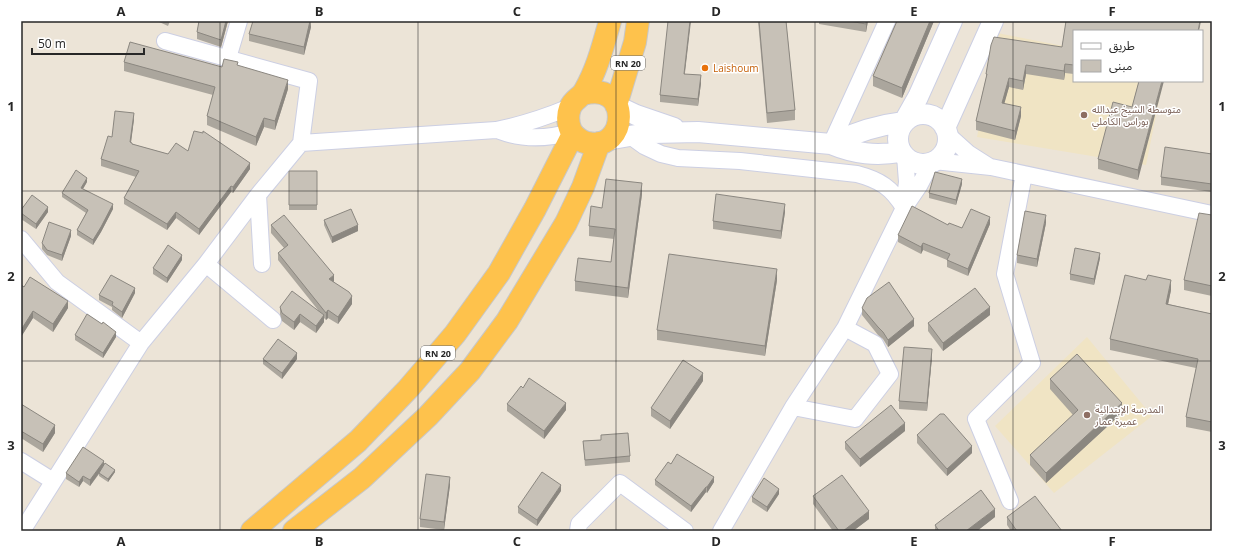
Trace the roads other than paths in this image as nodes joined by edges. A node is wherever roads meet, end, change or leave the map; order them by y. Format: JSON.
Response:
{"nodes":[{"id":1,"x":239,"y":21,"type":"edge"},
{"id":2,"x":610,"y":21,"type":"edge"},
{"id":3,"x":638,"y":21,"type":"edge"},
{"id":4,"x":887,"y":21,"type":"edge"},
{"id":5,"x":952,"y":21,"type":"edge"},
{"id":6,"x":993,"y":21,"type":"edge"},
{"id":7,"x":164,"y":40,"type":"dead end"},
{"id":8,"x":228,"y":58,"type":"junction"},
{"id":9,"x":577,"y":101,"type":"junction"},
{"id":10,"x":616,"y":106,"type":"junction"},
{"id":11,"x":904,"y":121,"type":"junction"},
{"id":12,"x":496,"y":130,"type":"junction"},
{"id":13,"x":698,"y":132,"type":"junction"},
{"id":14,"x":947,"y":132,"type":"junction"},
{"id":15,"x":572,"y":133,"type":"junction"},
{"id":16,"x":630,"y":136,"type":"junction"},
{"id":17,"x":603,"y":142,"type":"junction"},
{"id":18,"x":301,"y":143,"type":"junction"},
{"id":19,"x":831,"y":144,"type":"junction"},
{"id":20,"x":903,"y":154,"type":"junction"},
{"id":21,"x":932,"y":162,"type":"junction"},
{"id":22,"x":991,"y":167,"type":"junction"},
{"id":23,"x":1024,"y":174,"type":"junction"},
{"id":24,"x":258,"y":195,"type":"junction"},
{"id":25,"x":904,"y":208,"type":"junction"},
{"id":26,"x":1212,"y":214,"type":"edge"},
{"id":27,"x":21,"y":240,"type":"edge"},
{"id":28,"x":206,"y":264,"type":"junction"},
{"id":29,"x":262,"y":264,"type":"dead end"},
{"id":30,"x":273,"y":320,"type":"dead end"},
{"id":31,"x":845,"y":328,"type":"junction"},
{"id":32,"x":141,"y":343,"type":"junction"},
{"id":33,"x":794,"y":407,"type":"junction"},
{"id":34,"x":21,"y":461,"type":"edge"},
{"id":35,"x":53,"y":481,"type":"junction"},
{"id":36,"x":1010,"y":501,"type":"dead end"},
{"id":37,"x":22,"y":531,"type":"edge"},
{"id":38,"x":252,"y":531,"type":"edge"},
{"id":39,"x":294,"y":531,"type":"edge"},
{"id":40,"x":578,"y":531,"type":"edge"},
{"id":41,"x":685,"y":531,"type":"edge"},
{"id":42,"x":721,"y":531,"type":"edge"}],
"edges":[{"from":1,"to":8,"type":"street"},
{"from":2,"to":9,"type":"highway","number":"RN 20"},
{"from":3,"to":10,"type":"highway","number":"RN 20"},
{"from":4,"to":19,"type":"street"},
{"from":5,"to":11,"type":"street"},
{"from":6,"to":14,"type":"street"},
{"from":7,"to":8,"type":"street"},
{"from":8,"to":18,"type":"street"},
{"from":9,"to":10,"type":"highway"},
{"from":9,"to":12,"type":"street"},
{"from":9,"to":15,"type":"highway"},
{"from":10,"to":13,"type":"street"},
{"from":10,"to":17,"type":"highway"},
{"from":11,"to":14,"type":"street"},
{"from":11,"to":19,"type":"street"},
{"from":11,"to":20,"type":"street"},
{"from":12,"to":15,"type":"street"},
{"from":12,"to":18,"type":"street"},
{"from":13,"to":16,"type":"street"},
{"from":13,"to":19,"type":"street"},
{"from":14,"to":21,"type":"street"},
{"from":14,"to":22,"type":"street"},
{"from":15,"to":17,"type":"highway"},
{"from":15,"to":38,"type":"highway","number":"RN 20"},
{"from":16,"to":17,"type":"street"},
{"from":16,"to":25,"type":"street"},
{"from":17,"to":39,"type":"highway"},
{"from":18,"to":24,"type":"street"},
{"from":19,"to":20,"type":"street"},
{"from":20,"to":21,"type":"street"},
{"from":20,"to":25,"type":"street"},
{"from":21,"to":22,"type":"street"},
{"from":21,"to":25,"type":"street"},
{"from":22,"to":23,"type":"street"},
{"from":23,"to":26,"type":"street"},
{"from":23,"to":36,"type":"street"},
{"from":24,"to":28,"type":"street"},
{"from":24,"to":29,"type":"street"},
{"from":25,"to":31,"type":"street"},
{"from":27,"to":32,"type":"street"},
{"from":28,"to":30,"type":"street"},
{"from":28,"to":32,"type":"street"},
{"from":31,"to":33,"type":"street"},
{"from":31,"to":33,"type":"street"},
{"from":32,"to":35,"type":"street"},
{"from":33,"to":42,"type":"street"},
{"from":34,"to":35,"type":"street"},
{"from":35,"to":37,"type":"street"},
{"from":40,"to":41,"type":"street"}]}
